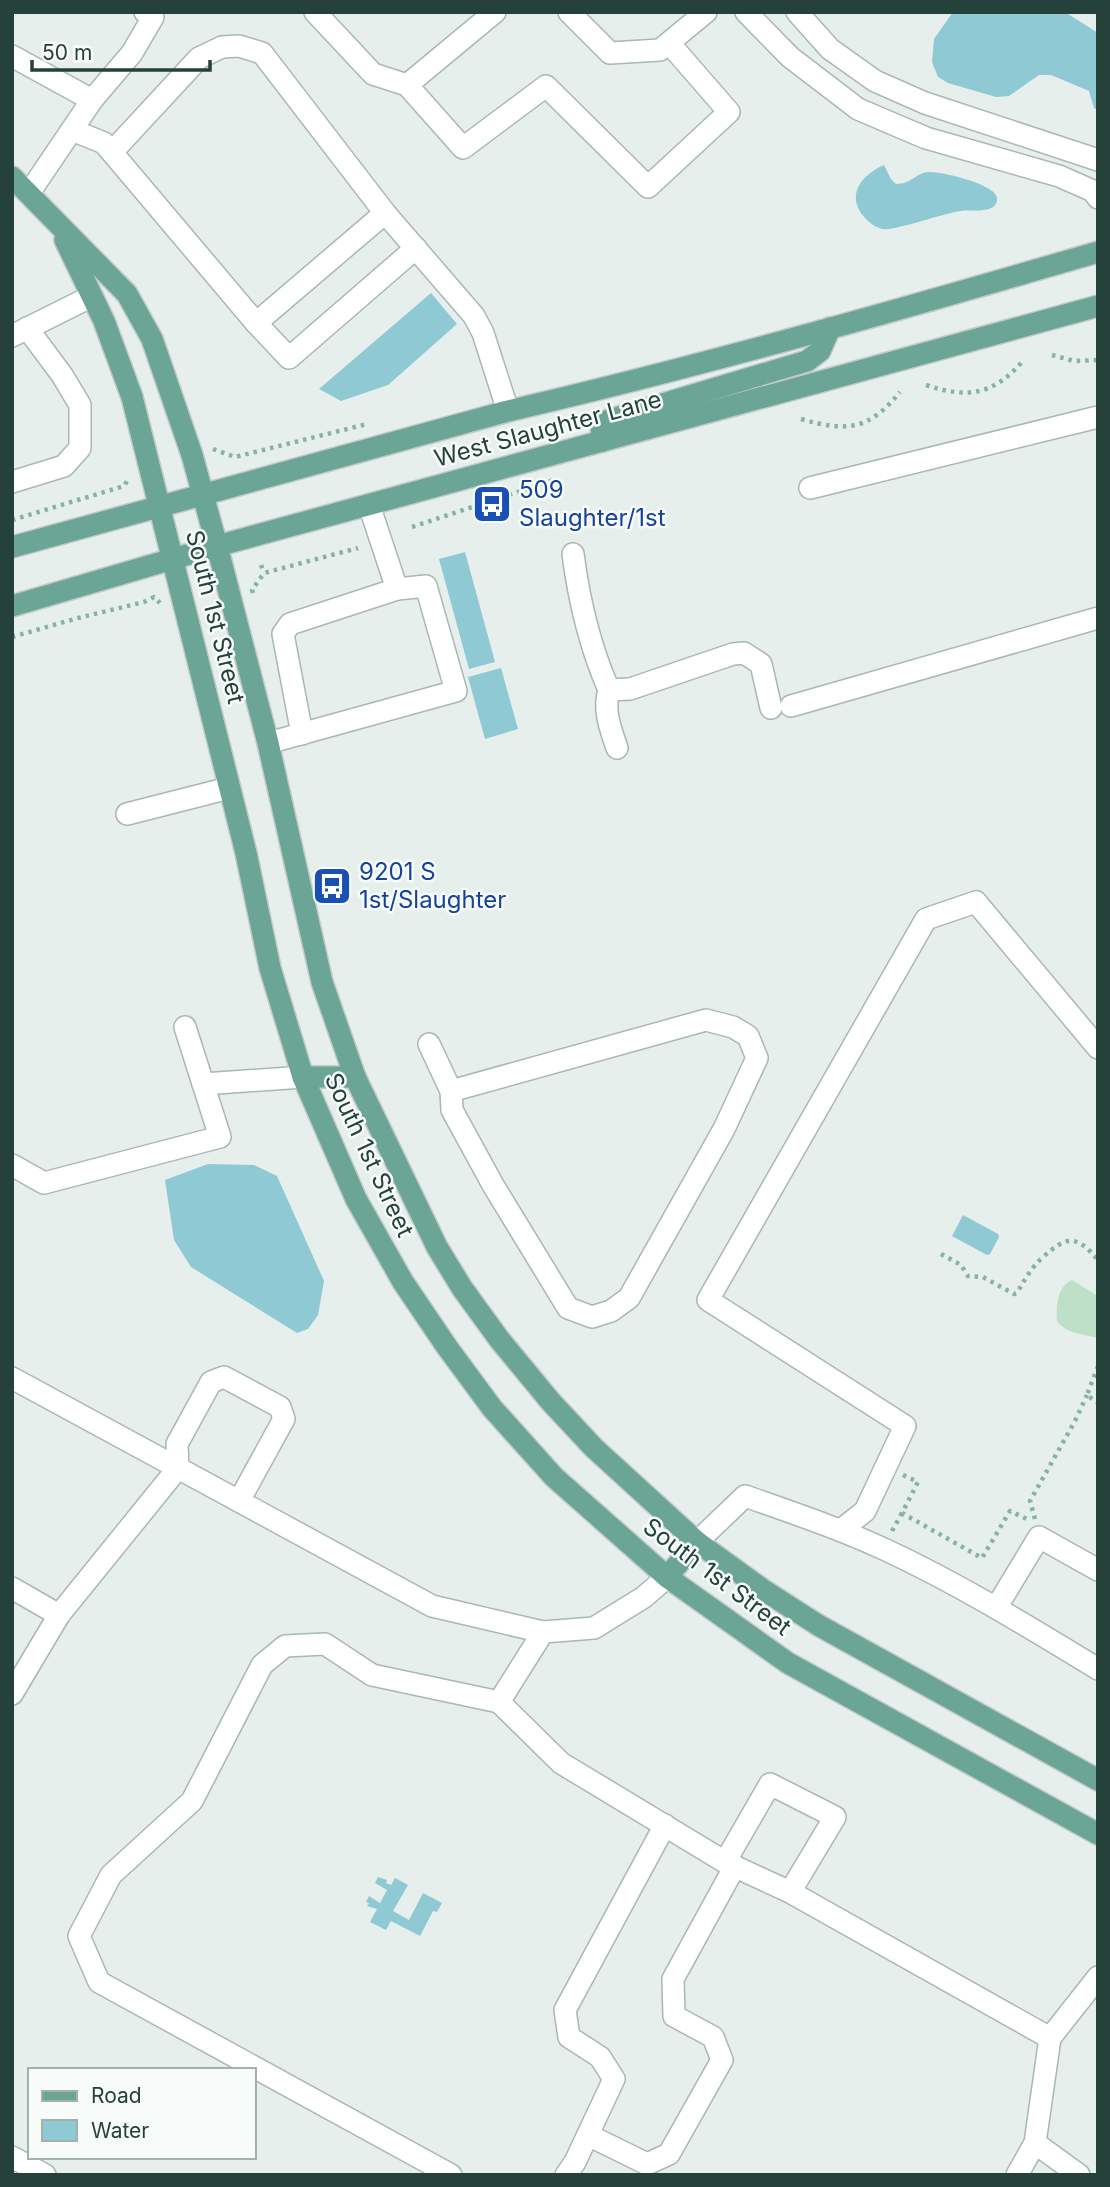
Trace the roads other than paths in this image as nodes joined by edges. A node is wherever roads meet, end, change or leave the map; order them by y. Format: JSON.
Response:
{"nodes":[{"id":1,"x":145,"y":12,"type":"edge"},
{"id":2,"x":316,"y":12,"type":"edge"},
{"id":3,"x":495,"y":12,"type":"edge"},
{"id":4,"x":569,"y":12,"type":"edge"},
{"id":5,"x":706,"y":12,"type":"edge"},
{"id":6,"x":746,"y":12,"type":"edge"},
{"id":7,"x":797,"y":12,"type":"edge"},
{"id":8,"x":669,"y":43,"type":"junction"},
{"id":9,"x":12,"y":55,"type":"edge"},
{"id":10,"x":407,"y":85,"type":"junction"},
{"id":11,"x":92,"y":100,"type":"junction"},
{"id":12,"x":72,"y":130,"type":"junction"},
{"id":13,"x":112,"y":152,"type":"junction"},
{"id":14,"x":1098,"y":160,"type":"edge"},
{"id":15,"x":12,"y":177,"type":"edge"},
{"id":16,"x":29,"y":193,"type":"junction"},
{"id":17,"x":1098,"y":198,"type":"edge"},
{"id":18,"x":385,"y":213,"type":"junction"},
{"id":19,"x":58,"y":226,"type":"junction"},
{"id":20,"x":416,"y":248,"type":"junction"},
{"id":21,"x":1098,"y":252,"type":"edge"},
{"id":22,"x":92,"y":296,"type":"junction"},
{"id":23,"x":1098,"y":306,"type":"edge"},
{"id":24,"x":256,"y":323,"type":"junction"},
{"id":25,"x":830,"y":328,"type":"junction"},
{"id":26,"x":20,"y":332,"type":"edge"},
{"id":27,"x":508,"y":411,"type":"junction"},
{"id":28,"x":1098,"y":417,"type":"edge"},
{"id":29,"x":603,"y":441,"type":"junction"},
{"id":30,"x":12,"y":482,"type":"edge"},
{"id":31,"x":810,"y":488,"type":"dead end"},
{"id":32,"x":203,"y":496,"type":"junction"},
{"id":33,"x":369,"y":505,"type":"junction"},
{"id":34,"x":161,"y":506,"type":"junction"},
{"id":35,"x":217,"y":546,"type":"junction"},
{"id":36,"x":12,"y":547,"type":"edge"},
{"id":37,"x":573,"y":554,"type":"dead end"},
{"id":38,"x":173,"y":559,"type":"junction"},
{"id":39,"x":397,"y":589,"type":"junction"},
{"id":40,"x":12,"y":606,"type":"edge"},
{"id":41,"x":1098,"y":618,"type":"edge"},
{"id":42,"x":609,"y":690,"type":"junction"},
{"id":43,"x":302,"y":734,"type":"junction"},
{"id":44,"x":268,"y":743,"type":"junction"},
{"id":45,"x":617,"y":747,"type":"dead end"},
{"id":46,"x":229,"y":788,"type":"junction"},
{"id":47,"x":127,"y":814,"type":"dead end"},
{"id":48,"x":185,"y":1027,"type":"dead end"},
{"id":49,"x":429,"y":1044,"type":"dead end"},
{"id":50,"x":1098,"y":1048,"type":"edge"},
{"id":51,"x":303,"y":1077,"type":"junction"},
{"id":52,"x":355,"y":1077,"type":"junction"},
{"id":53,"x":203,"y":1084,"type":"junction"},
{"id":54,"x":451,"y":1091,"type":"junction"},
{"id":55,"x":12,"y":1166,"type":"edge"},
{"id":56,"x":12,"y":1378,"type":"edge"},
{"id":57,"x":178,"y":1468,"type":"junction"},
{"id":58,"x":239,"y":1501,"type":"junction"},
{"id":59,"x":841,"y":1530,"type":"junction"},
{"id":60,"x":697,"y":1542,"type":"junction"},
{"id":61,"x":1098,"y":1570,"type":"edge"},
{"id":62,"x":667,"y":1577,"type":"junction"},
{"id":63,"x":12,"y":1588,"type":"edge"},
{"id":64,"x":996,"y":1608,"type":"junction"},
{"id":65,"x":59,"y":1615,"type":"junction"},
{"id":66,"x":543,"y":1632,"type":"junction"},
{"id":67,"x":1098,"y":1668,"type":"edge"},
{"id":68,"x":12,"y":1695,"type":"edge"},
{"id":69,"x":499,"y":1702,"type":"junction"},
{"id":70,"x":1098,"y":1780,"type":"edge"},
{"id":71,"x":665,"y":1825,"type":"junction"},
{"id":72,"x":1098,"y":1834,"type":"edge"},
{"id":73,"x":730,"y":1864,"type":"junction"},
{"id":74,"x":790,"y":1892,"type":"junction"},
{"id":75,"x":1098,"y":1978,"type":"edge"},
{"id":76,"x":1050,"y":2038,"type":"junction"},
{"id":77,"x":256,"y":2068,"type":"edge"},
{"id":78,"x":256,"y":2068,"type":"edge"},
{"id":79,"x":588,"y":2135,"type":"junction"},
{"id":80,"x":1035,"y":2143,"type":"junction"},
{"id":81,"x":12,"y":2157,"type":"edge"},
{"id":82,"x":45,"y":2175,"type":"edge"},
{"id":83,"x":451,"y":2175,"type":"edge"},
{"id":84,"x":566,"y":2175,"type":"edge"},
{"id":85,"x":1017,"y":2175,"type":"edge"},
{"id":86,"x":1079,"y":2175,"type":"edge"}],
"edges":[{"from":1,"to":11,"type":"street"},
{"from":2,"to":10,"type":"street"},
{"from":3,"to":10,"type":"street"},
{"from":4,"to":8,"type":"street"},
{"from":5,"to":8,"type":"street"},
{"from":6,"to":17,"type":"street"},
{"from":7,"to":14,"type":"street"},
{"from":8,"to":10,"type":"street"},
{"from":9,"to":11,"type":"street"},
{"from":11,"to":12,"type":"street"},
{"from":12,"to":13,"type":"street"},
{"from":12,"to":16,"type":"street"},
{"from":13,"to":18,"type":"street"},
{"from":13,"to":24,"type":"street"},
{"from":15,"to":16,"type":"main road","name":"South 1st Street"},
{"from":16,"to":19,"type":"main road","name":"South 1st Street"},
{"from":18,"to":20,"type":"street"},
{"from":18,"to":24,"type":"street"},
{"from":19,"to":22,"type":"main road","name":"South 1st Street"},
{"from":19,"to":32,"type":"main road","name":"South 1st Street"},
{"from":20,"to":24,"type":"street"},
{"from":20,"to":27,"type":"street"},
{"from":21,"to":25,"type":"main road","name":"West Slaughter Lane"},
{"from":22,"to":26,"type":"street"},
{"from":22,"to":34,"type":"main road","name":"South 1st Street"},
{"from":23,"to":29,"type":"main road","name":"West Slaughter Lane"},
{"from":25,"to":27,"type":"main road","name":"West Slaughter Lane"},
{"from":25,"to":29,"type":"main road"},
{"from":26,"to":30,"type":"street"},
{"from":27,"to":32,"type":"main road","name":"West Slaughter Lane"},
{"from":28,"to":31,"type":"street"},
{"from":29,"to":33,"type":"main road","name":"West Slaughter Lane"},
{"from":32,"to":34,"type":"main road","name":"West Slaughter Lane"},
{"from":32,"to":35,"type":"main road","name":"South 1st Street"},
{"from":33,"to":35,"type":"main road","name":"West Slaughter Lane"},
{"from":33,"to":39,"type":"street"},
{"from":34,"to":36,"type":"main road","name":"West Slaughter Lane"},
{"from":34,"to":38,"type":"main road","name":"South 1st Street"},
{"from":35,"to":38,"type":"main road","name":"West Slaughter Lane"},
{"from":35,"to":44,"type":"main road","name":"South 1st Street"},
{"from":37,"to":42,"type":"street"},
{"from":38,"to":40,"type":"main road","name":"West Slaughter Lane"},
{"from":38,"to":46,"type":"main road","name":"South 1st Street"},
{"from":39,"to":43,"type":"street"},
{"from":39,"to":43,"type":"street"},
{"from":41,"to":42,"type":"street"},
{"from":42,"to":45,"type":"street"},
{"from":43,"to":44,"type":"street"},
{"from":44,"to":52,"type":"main road","name":"South 1st Street"},
{"from":46,"to":47,"type":"street"},
{"from":46,"to":51,"type":"main road","name":"South 1st Street"},
{"from":48,"to":53,"type":"street"},
{"from":49,"to":54,"type":"street"},
{"from":50,"to":59,"type":"street"},
{"from":51,"to":52,"type":"main road"},
{"from":51,"to":53,"type":"street"},
{"from":51,"to":62,"type":"main road","name":"South 1st Street"},
{"from":52,"to":60,"type":"main road","name":"South 1st Street"},
{"from":53,"to":55,"type":"street"},
{"from":54,"to":54,"type":"street"},
{"from":56,"to":57,"type":"street"},
{"from":57,"to":58,"type":"street"},
{"from":57,"to":58,"type":"street"},
{"from":57,"to":65,"type":"street"},
{"from":58,"to":66,"type":"street"},
{"from":59,"to":60,"type":"street"},
{"from":59,"to":64,"type":"street"},
{"from":60,"to":62,"type":"main road"},
{"from":60,"to":70,"type":"main road","name":"South 1st Street"},
{"from":61,"to":64,"type":"street"},
{"from":62,"to":66,"type":"street"},
{"from":62,"to":72,"type":"main road","name":"South 1st Street"},
{"from":63,"to":65,"type":"street"},
{"from":64,"to":67,"type":"street"},
{"from":65,"to":68,"type":"street"},
{"from":66,"to":69,"type":"street"},
{"from":69,"to":71,"type":"street"},
{"from":69,"to":77,"type":"street"},
{"from":71,"to":73,"type":"street"},
{"from":71,"to":79,"type":"street"},
{"from":73,"to":74,"type":"street"},
{"from":73,"to":74,"type":"street"},
{"from":73,"to":79,"type":"street"},
{"from":74,"to":76,"type":"street"},
{"from":75,"to":76,"type":"street"},
{"from":76,"to":80,"type":"street"},
{"from":78,"to":83,"type":"street"},
{"from":79,"to":84,"type":"street"},
{"from":80,"to":85,"type":"street"},
{"from":80,"to":86,"type":"street"},
{"from":81,"to":82,"type":"street"}]}
